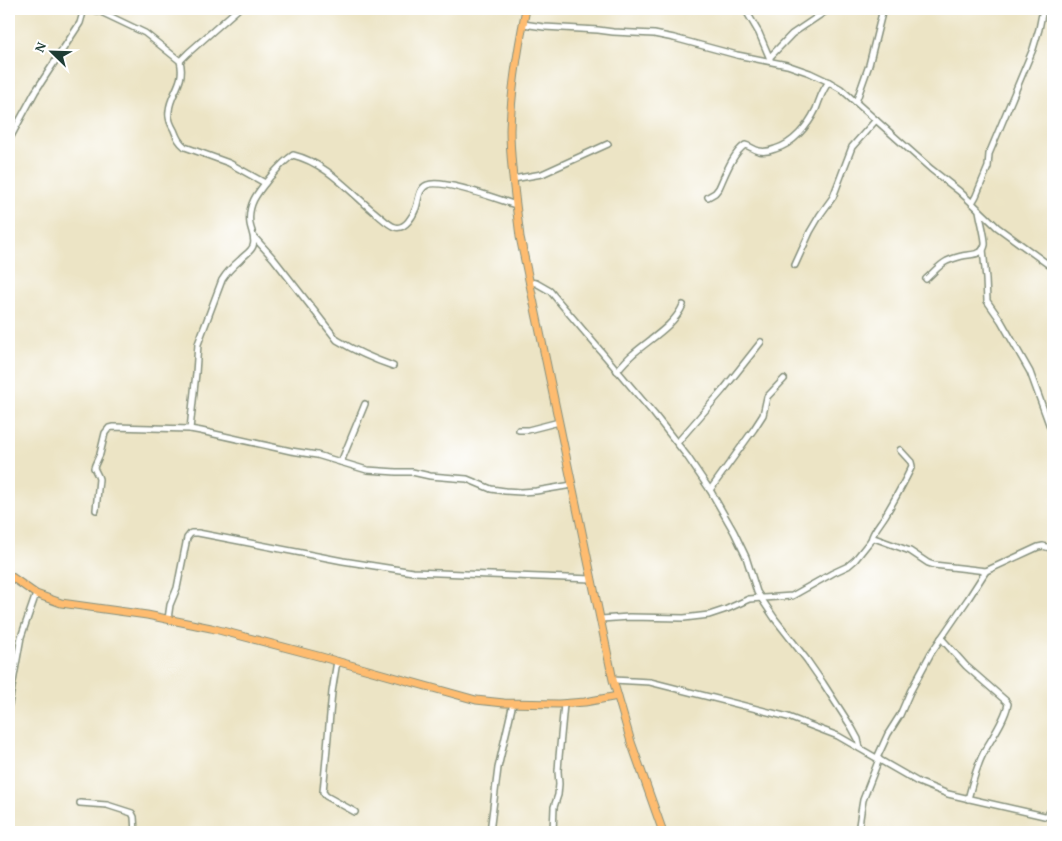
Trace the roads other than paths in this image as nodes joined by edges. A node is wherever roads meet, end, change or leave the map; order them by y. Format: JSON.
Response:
{"nodes":[{"id":1,"x":84,"y":9,"type":"edge"},
{"id":2,"x":91,"y":9,"type":"edge"},
{"id":3,"x":238,"y":9,"type":"edge"},
{"id":4,"x":526,"y":9,"type":"edge"},
{"id":5,"x":745,"y":9,"type":"edge"},
{"id":6,"x":829,"y":9,"type":"edge"},
{"id":7,"x":883,"y":9,"type":"edge"},
{"id":8,"x":1044,"y":9,"type":"edge"},
{"id":9,"x":523,"y":24,"type":"junction"},
{"id":10,"x":771,"y":59,"type":"junction"},
{"id":11,"x":180,"y":62,"type":"junction"},
{"id":12,"x":829,"y":82,"type":"junction"},
{"id":13,"x":856,"y":102,"type":"junction"},
{"id":14,"x":876,"y":120,"type":"junction"},
{"id":15,"x":9,"y":140,"type":"edge"},
{"id":16,"x":608,"y":144,"type":"dead end"},
{"id":17,"x":513,"y":179,"type":"junction"},
{"id":18,"x":266,"y":183,"type":"junction"},
{"id":19,"x":708,"y":197,"type":"dead end"},
{"id":20,"x":972,"y":203,"type":"junction"},
{"id":21,"x":516,"y":205,"type":"junction"},
{"id":22,"x":979,"y":210,"type":"junction"},
{"id":23,"x":253,"y":237,"type":"junction"},
{"id":24,"x":983,"y":249,"type":"junction"},
{"id":25,"x":795,"y":265,"type":"dead end"},
{"id":26,"x":1053,"y":268,"type":"edge"},
{"id":27,"x":926,"y":279,"type":"dead end"},
{"id":28,"x":529,"y":282,"type":"junction"},
{"id":29,"x":683,"y":305,"type":"dead end"},
{"id":30,"x":761,"y":342,"type":"dead end"},
{"id":31,"x":393,"y":366,"type":"dead end"},
{"id":32,"x":617,"y":371,"type":"junction"},
{"id":33,"x":784,"y":379,"type":"dead end"},
{"id":34,"x":365,"y":404,"type":"dead end"},
{"id":35,"x":559,"y":422,"type":"junction"},
{"id":36,"x":190,"y":429,"type":"junction"},
{"id":37,"x":519,"y":430,"type":"dead end"},
{"id":38,"x":1053,"y":435,"type":"edge"},
{"id":39,"x":677,"y":443,"type":"junction"},
{"id":40,"x":900,"y":450,"type":"dead end"},
{"id":41,"x":341,"y":462,"type":"junction"},
{"id":42,"x":572,"y":486,"type":"junction"},
{"id":43,"x":710,"y":490,"type":"junction"},
{"id":44,"x":96,"y":510,"type":"dead end"},
{"id":45,"x":871,"y":540,"type":"junction"},
{"id":46,"x":1053,"y":549,"type":"edge"},
{"id":47,"x":986,"y":571,"type":"junction"},
{"id":48,"x":9,"y":575,"type":"edge"},
{"id":49,"x":592,"y":579,"type":"junction"},
{"id":50,"x":36,"y":594,"type":"junction"},
{"id":51,"x":761,"y":598,"type":"junction"},
{"id":52,"x":168,"y":619,"type":"junction"},
{"id":53,"x":601,"y":619,"type":"junction"},
{"id":54,"x":941,"y":638,"type":"junction"},
{"id":55,"x":337,"y":661,"type":"junction"},
{"id":56,"x":614,"y":680,"type":"junction"},
{"id":57,"x":618,"y":696,"type":"junction"},
{"id":58,"x":514,"y":702,"type":"junction"},
{"id":59,"x":9,"y":704,"type":"edge"},
{"id":60,"x":564,"y":704,"type":"junction"},
{"id":61,"x":860,"y":748,"type":"junction"},
{"id":62,"x":878,"y":759,"type":"junction"},
{"id":63,"x":968,"y":799,"type":"junction"},
{"id":64,"x":80,"y":803,"type":"dead end"},
{"id":65,"x":1053,"y":807,"type":"edge"},
{"id":66,"x":356,"y":812,"type":"dead end"},
{"id":67,"x":1047,"y":816,"type":"junction"},
{"id":68,"x":1053,"y":818,"type":"edge"},
{"id":69,"x":135,"y":832,"type":"edge"},
{"id":70,"x":490,"y":832,"type":"edge"},
{"id":71,"x":553,"y":832,"type":"edge"},
{"id":72,"x":663,"y":832,"type":"edge"},
{"id":73,"x":858,"y":832,"type":"edge"}],
"edges":[{"from":1,"to":15,"type":"street"},
{"from":2,"to":11,"type":"street"},
{"from":3,"to":11,"type":"street"},
{"from":4,"to":9,"type":"main road"},
{"from":5,"to":10,"type":"street"},
{"from":6,"to":10,"type":"street"},
{"from":7,"to":13,"type":"street"},
{"from":8,"to":20,"type":"street"},
{"from":9,"to":10,"type":"street"},
{"from":9,"to":17,"type":"main road"},
{"from":10,"to":12,"type":"street"},
{"from":11,"to":18,"type":"street"},
{"from":12,"to":13,"type":"street"},
{"from":12,"to":19,"type":"street"},
{"from":13,"to":14,"type":"street"},
{"from":14,"to":20,"type":"street"},
{"from":14,"to":25,"type":"street"},
{"from":16,"to":17,"type":"street"},
{"from":17,"to":21,"type":"main road"},
{"from":18,"to":21,"type":"street"},
{"from":18,"to":23,"type":"street"},
{"from":20,"to":22,"type":"street"},
{"from":21,"to":28,"type":"main road"},
{"from":22,"to":24,"type":"street"},
{"from":22,"to":26,"type":"street"},
{"from":23,"to":31,"type":"street"},
{"from":23,"to":36,"type":"street"},
{"from":24,"to":27,"type":"street"},
{"from":24,"to":38,"type":"street"},
{"from":28,"to":32,"type":"street"},
{"from":28,"to":35,"type":"main road"},
{"from":29,"to":32,"type":"street"},
{"from":30,"to":39,"type":"street"},
{"from":32,"to":39,"type":"street"},
{"from":33,"to":43,"type":"street"},
{"from":34,"to":41,"type":"street"},
{"from":35,"to":37,"type":"street"},
{"from":35,"to":42,"type":"main road"},
{"from":36,"to":41,"type":"street"},
{"from":36,"to":44,"type":"street"},
{"from":39,"to":43,"type":"street"},
{"from":40,"to":45,"type":"street"},
{"from":41,"to":42,"type":"street"},
{"from":42,"to":49,"type":"main road"},
{"from":43,"to":51,"type":"street"},
{"from":45,"to":47,"type":"street"},
{"from":45,"to":51,"type":"street"},
{"from":46,"to":47,"type":"street"},
{"from":47,"to":54,"type":"street"},
{"from":48,"to":50,"type":"main road"},
{"from":49,"to":52,"type":"street"},
{"from":49,"to":53,"type":"main road"},
{"from":50,"to":52,"type":"main road"},
{"from":50,"to":59,"type":"street"},
{"from":51,"to":53,"type":"street"},
{"from":51,"to":61,"type":"street"},
{"from":52,"to":55,"type":"main road"},
{"from":53,"to":56,"type":"main road"},
{"from":54,"to":62,"type":"street"},
{"from":54,"to":63,"type":"street"},
{"from":55,"to":58,"type":"main road"},
{"from":55,"to":66,"type":"street"},
{"from":56,"to":57,"type":"main road"},
{"from":56,"to":61,"type":"street"},
{"from":57,"to":60,"type":"main road"},
{"from":57,"to":72,"type":"main road"},
{"from":58,"to":60,"type":"main road"},
{"from":58,"to":70,"type":"street"},
{"from":60,"to":71,"type":"street"},
{"from":61,"to":62,"type":"street"},
{"from":62,"to":63,"type":"street"},
{"from":62,"to":73,"type":"street"},
{"from":63,"to":67,"type":"street"},
{"from":64,"to":69,"type":"street"},
{"from":65,"to":67,"type":"street"},
{"from":67,"to":68,"type":"street"}]}
